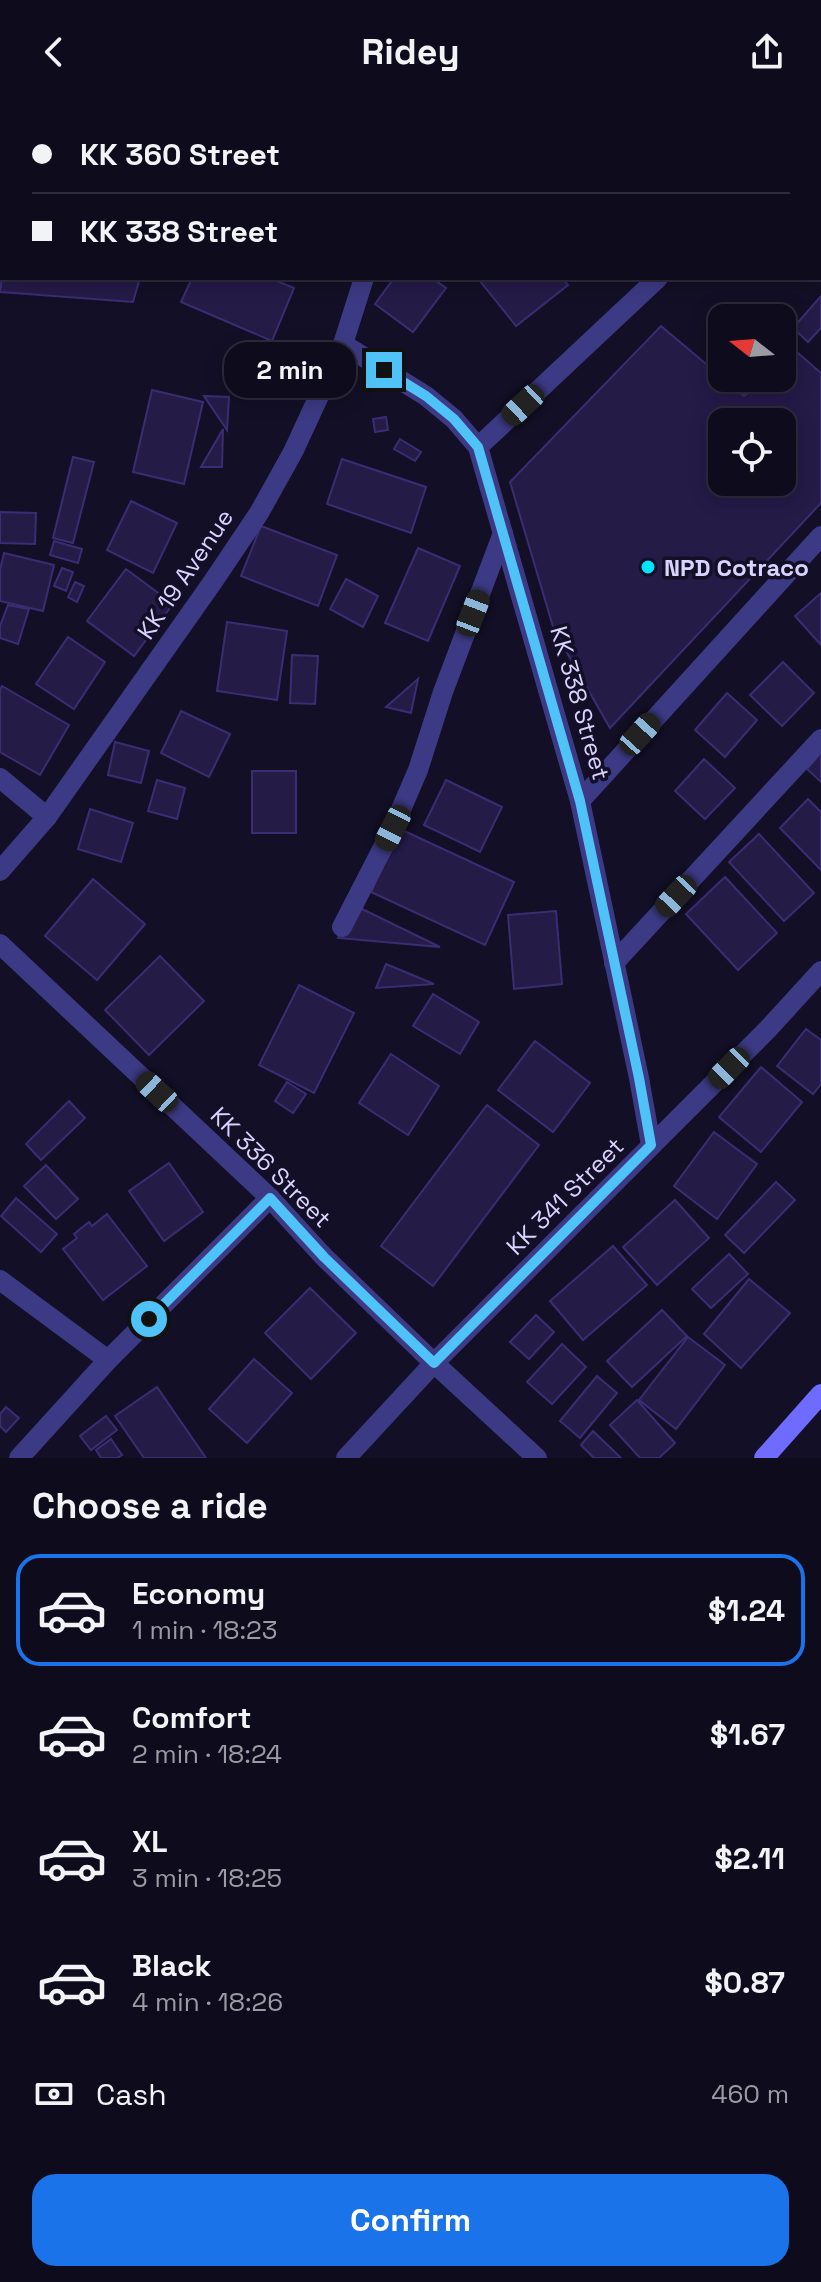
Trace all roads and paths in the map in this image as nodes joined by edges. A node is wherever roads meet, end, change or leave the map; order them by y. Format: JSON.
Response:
{"nodes":[{"id":1,"x":363,"y":280,"type":"edge"},
{"id":2,"x":656,"y":280,"type":"edge"},
{"id":3,"x":343,"y":344,"type":"junction"},
{"id":4,"x":478,"y":447,"type":"junction"},
{"id":5,"x":503,"y":533,"type":"junction"},
{"id":6,"x":821,"y":536,"type":"edge"},
{"id":7,"x":821,"y":739,"type":"edge"},
{"id":8,"x":0,"y":778,"type":"edge"},
{"id":9,"x":580,"y":801,"type":"junction"},
{"id":10,"x":47,"y":817,"type":"junction"},
{"id":11,"x":0,"y":871,"type":"edge"},
{"id":12,"x":342,"y":927,"type":"dead end"},
{"id":13,"x":0,"y":944,"type":"edge"},
{"id":14,"x":614,"y":963,"type":"junction"},
{"id":15,"x":821,"y":971,"type":"edge"},
{"id":16,"x":651,"y":1145,"type":"junction"},
{"id":17,"x":270,"y":1198,"type":"junction"},
{"id":18,"x":0,"y":1280,"type":"edge"},
{"id":19,"x":108,"y":1360,"type":"junction"},
{"id":20,"x":434,"y":1363,"type":"junction"},
{"id":21,"x":821,"y":1394,"type":"edge"},
{"id":22,"x":19,"y":1458,"type":"edge"},
{"id":23,"x":346,"y":1458,"type":"edge"},
{"id":24,"x":537,"y":1458,"type":"edge"},
{"id":25,"x":764,"y":1458,"type":"edge"}],
"edges":[{"from":1,"to":3,"type":"street","name":"KK 19 Avenue"},
{"from":2,"to":4,"type":"street"},
{"from":3,"to":4,"type":"street","name":"KK 338 Street"},
{"from":3,"to":10,"type":"street","name":"KK 19 Avenue"},
{"from":4,"to":5,"type":"street","name":"KK 338 Street"},
{"from":5,"to":9,"type":"street","name":"KK 338 Street"},
{"from":5,"to":12,"type":"street"},
{"from":6,"to":9,"type":"street"},
{"from":7,"to":14,"type":"street"},
{"from":8,"to":10,"type":"street"},
{"from":9,"to":14,"type":"street","name":"KK 338 Street"},
{"from":10,"to":11,"type":"street","name":"KK 19 Avenue"},
{"from":13,"to":17,"type":"street","name":"KK 336 Street"},
{"from":14,"to":16,"type":"street","name":"KK 338 Street"},
{"from":15,"to":16,"type":"street","name":"KK 341 Street"},
{"from":16,"to":20,"type":"street","name":"KK 341 Street"},
{"from":17,"to":19,"type":"street"},
{"from":17,"to":20,"type":"street","name":"KK 336 Street"},
{"from":18,"to":19,"type":"street"},
{"from":19,"to":22,"type":"street"},
{"from":20,"to":23,"type":"street","name":"KK 341 Street"},
{"from":20,"to":24,"type":"street","name":"KK 336 Street"},
{"from":21,"to":25,"type":"main road"}]}
